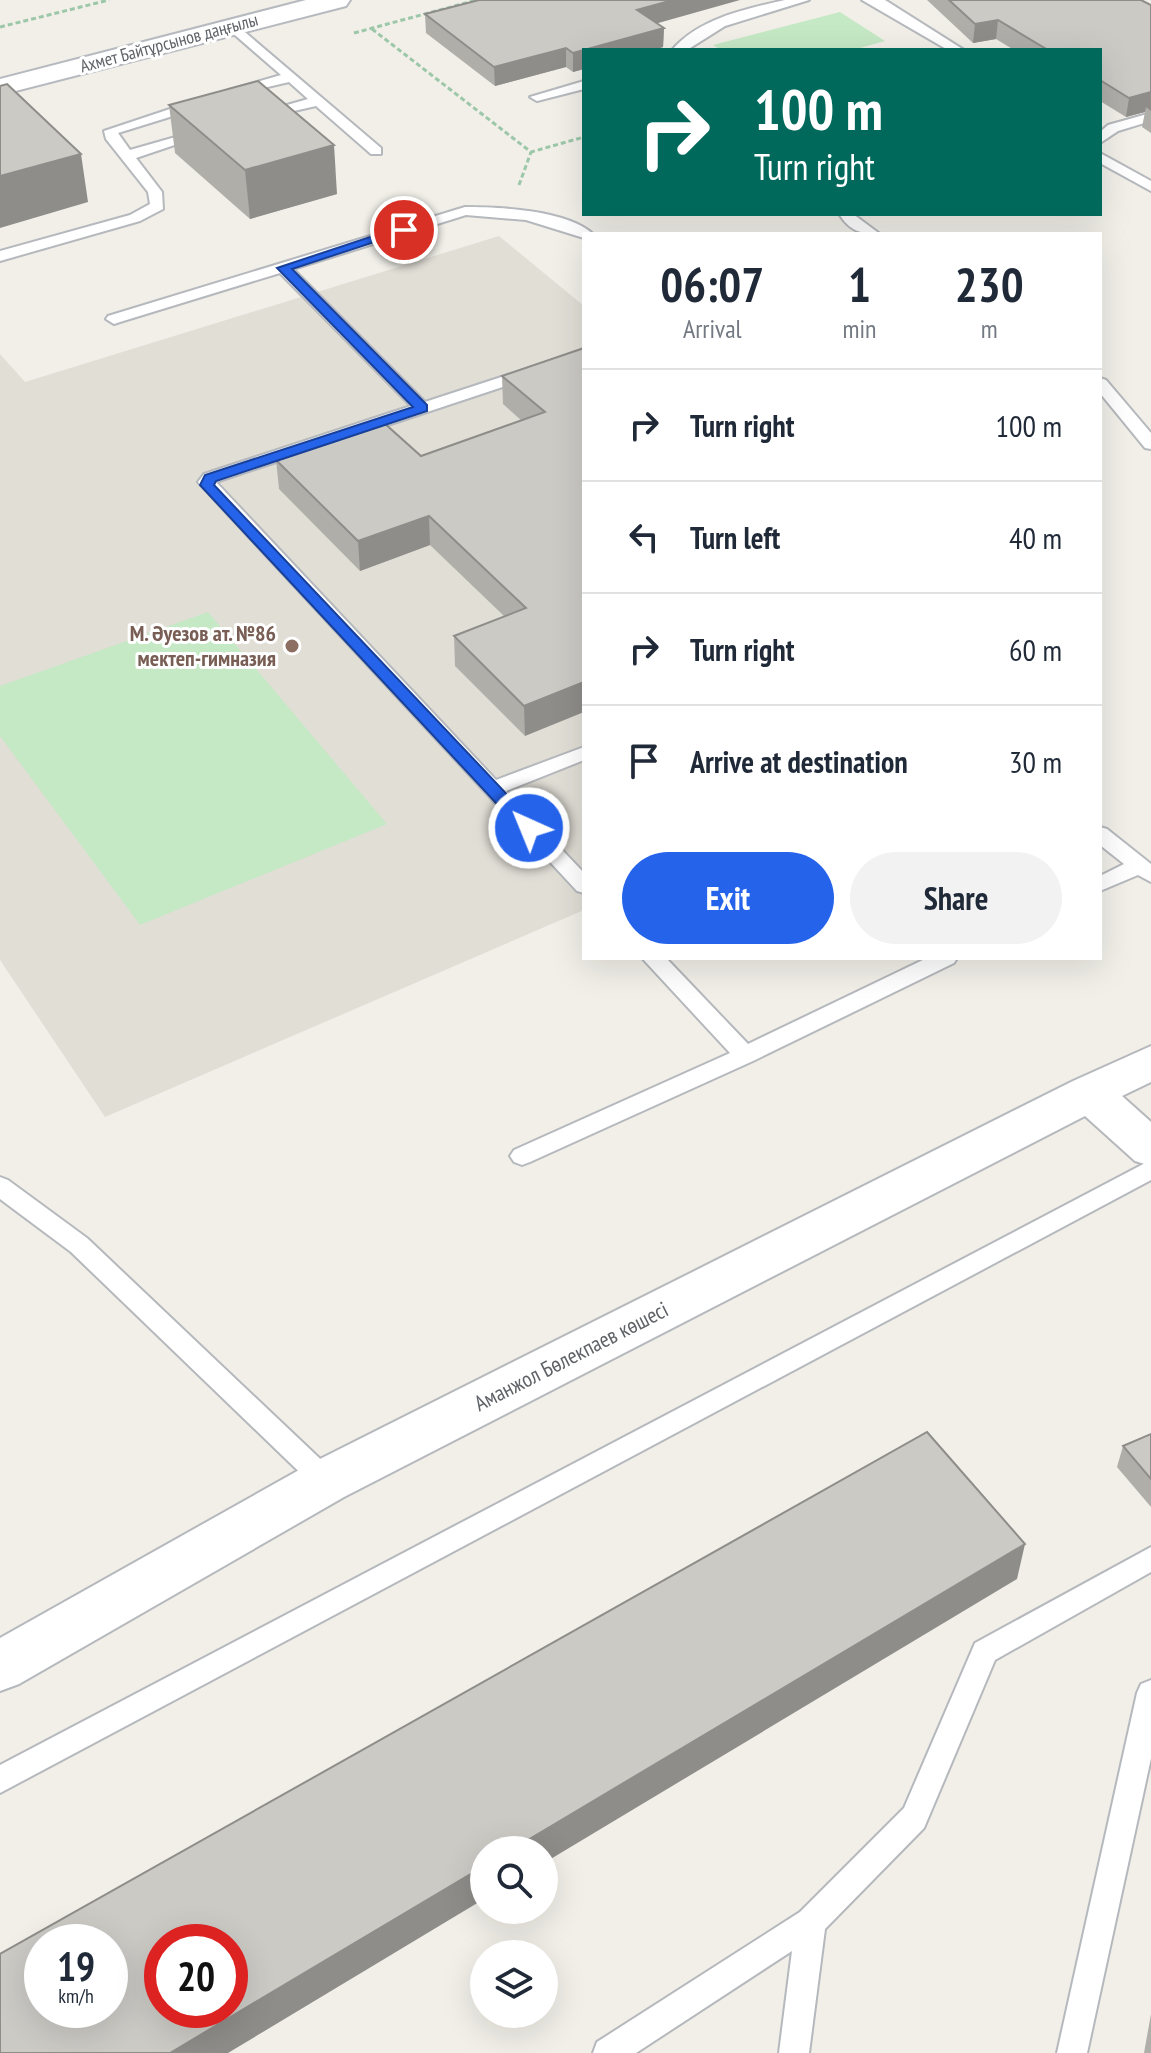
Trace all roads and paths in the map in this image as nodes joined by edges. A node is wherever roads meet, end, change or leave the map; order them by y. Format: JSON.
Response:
{"nodes":[{"id":1,"x":109,"y":0,"type":"edge"},
{"id":2,"x":263,"y":0,"type":"edge"},
{"id":3,"x":337,"y":0,"type":"edge"},
{"id":4,"x":802,"y":0,"type":"edge"},
{"id":5,"x":869,"y":0,"type":"edge"},
{"id":6,"x":233,"y":26,"type":"junction"},
{"id":7,"x":0,"y":27,"type":"edge"},
{"id":8,"x":371,"y":29,"type":"dead end"},
{"id":9,"x":681,"y":48,"type":"edge"},
{"id":10,"x":954,"y":48,"type":"edge"},
{"id":11,"x":0,"y":67,"type":"edge"},
{"id":12,"x":291,"y":77,"type":"junction"},
{"id":13,"x":582,"y":86,"type":"edge"},
{"id":14,"x":0,"y":87,"type":"edge"},
{"id":15,"x":537,"y":97,"type":"dead end"},
{"id":16,"x":316,"y":101,"type":"junction"},
{"id":17,"x":1151,"y":117,"type":"edge"},
{"id":18,"x":243,"y":122,"type":"edge"},
{"id":19,"x":1106,"y":126,"type":"edge"},
{"id":20,"x":214,"y":130,"type":"edge"},
{"id":21,"x":582,"y":138,"type":"edge"},
{"id":22,"x":376,"y":151,"type":"dead end"},
{"id":23,"x":126,"y":156,"type":"junction"},
{"id":24,"x":1102,"y":158,"type":"edge"},
{"id":25,"x":1151,"y":187,"type":"edge"},
{"id":26,"x":847,"y":216,"type":"edge"},
{"id":27,"x":868,"y":232,"type":"edge"},
{"id":28,"x":582,"y":233,"type":"edge"},
{"id":29,"x":0,"y":256,"type":"edge"},
{"id":30,"x":284,"y":268,"type":"junction"},
{"id":31,"x":114,"y":319,"type":"dead end"},
{"id":32,"x":582,"y":356,"type":"edge"},
{"id":33,"x":1102,"y":385,"type":"edge"},
{"id":34,"x":422,"y":408,"type":"junction"},
{"id":35,"x":1151,"y":444,"type":"edge"},
{"id":36,"x":582,"y":754,"type":"edge"},
{"id":37,"x":493,"y":789,"type":"junction"},
{"id":38,"x":1102,"y":836,"type":"edge"},
{"id":39,"x":1145,"y":870,"type":"edge"},
{"id":40,"x":1102,"y":883,"type":"edge"},
{"id":41,"x":582,"y":884,"type":"edge"},
{"id":42,"x":655,"y":960,"type":"edge"},
{"id":43,"x":942,"y":960,"type":"edge"},
{"id":44,"x":745,"y":1055,"type":"junction"},
{"id":45,"x":1151,"y":1062,"type":"edge"},
{"id":46,"x":1089,"y":1093,"type":"junction"},
{"id":47,"x":1151,"y":1149,"type":"edge"},
{"id":48,"x":522,"y":1156,"type":"dead end"},
{"id":49,"x":1151,"y":1169,"type":"edge"},
{"id":50,"x":0,"y":1186,"type":"edge"},
{"id":51,"x":326,"y":1481,"type":"junction"},
{"id":52,"x":1151,"y":1559,"type":"edge"},
{"id":53,"x":0,"y":1666,"type":"edge"},
{"id":54,"x":1151,"y":1693,"type":"edge"},
{"id":55,"x":0,"y":1780,"type":"edge"},
{"id":56,"x":811,"y":1922,"type":"junction"},
{"id":57,"x":608,"y":2053,"type":"edge"},
{"id":58,"x":794,"y":2053,"type":"edge"},
{"id":59,"x":1072,"y":2053,"type":"edge"}],
"edges":[{"from":1,"to":7,"type":"path"},
{"from":2,"to":11,"type":"street","name":"Ахмет Байтұрсынов даңғылы"},
{"from":3,"to":6,"type":"street","name":"Ахмет Байтұрсынов даңғылы"},
{"from":4,"to":9,"type":"lane"},
{"from":5,"to":10,"type":"lane"},
{"from":6,"to":12,"type":"lane"},
{"from":6,"to":14,"type":"street","name":"Ахмет Байтұрсынов даңғылы"},
{"from":8,"to":21,"type":"path"},
{"from":12,"to":16,"type":"lane"},
{"from":12,"to":23,"type":"lane"},
{"from":13,"to":15,"type":"lane"},
{"from":16,"to":18,"type":"lane"},
{"from":16,"to":22,"type":"lane"},
{"from":17,"to":19,"type":"lane"},
{"from":20,"to":23,"type":"lane"},
{"from":23,"to":29,"type":"lane"},
{"from":24,"to":25,"type":"lane"},
{"from":26,"to":27,"type":"lane"},
{"from":28,"to":30,"type":"lane"},
{"from":30,"to":31,"type":"lane"},
{"from":30,"to":34,"type":"lane"},
{"from":32,"to":34,"type":"lane"},
{"from":33,"to":35,"type":"lane"},
{"from":34,"to":37,"type":"lane"},
{"from":36,"to":37,"type":"lane"},
{"from":37,"to":41,"type":"lane"},
{"from":38,"to":39,"type":"lane"},
{"from":39,"to":40,"type":"lane"},
{"from":42,"to":44,"type":"lane"},
{"from":43,"to":44,"type":"lane"},
{"from":44,"to":48,"type":"lane"},
{"from":45,"to":46,"type":"street","name":"Аманжол Бөлекпаев көшесі"},
{"from":46,"to":47,"type":"street"},
{"from":46,"to":51,"type":"street","name":"Аманжол Бөлекпаев көшесі"},
{"from":49,"to":55,"type":"lane"},
{"from":50,"to":51,"type":"lane"},
{"from":51,"to":53,"type":"street","name":"Аманжол Бөлекпаев көшесі"},
{"from":52,"to":56,"type":"lane"},
{"from":54,"to":59,"type":"lane"},
{"from":56,"to":57,"type":"lane"},
{"from":56,"to":58,"type":"lane"}]}
